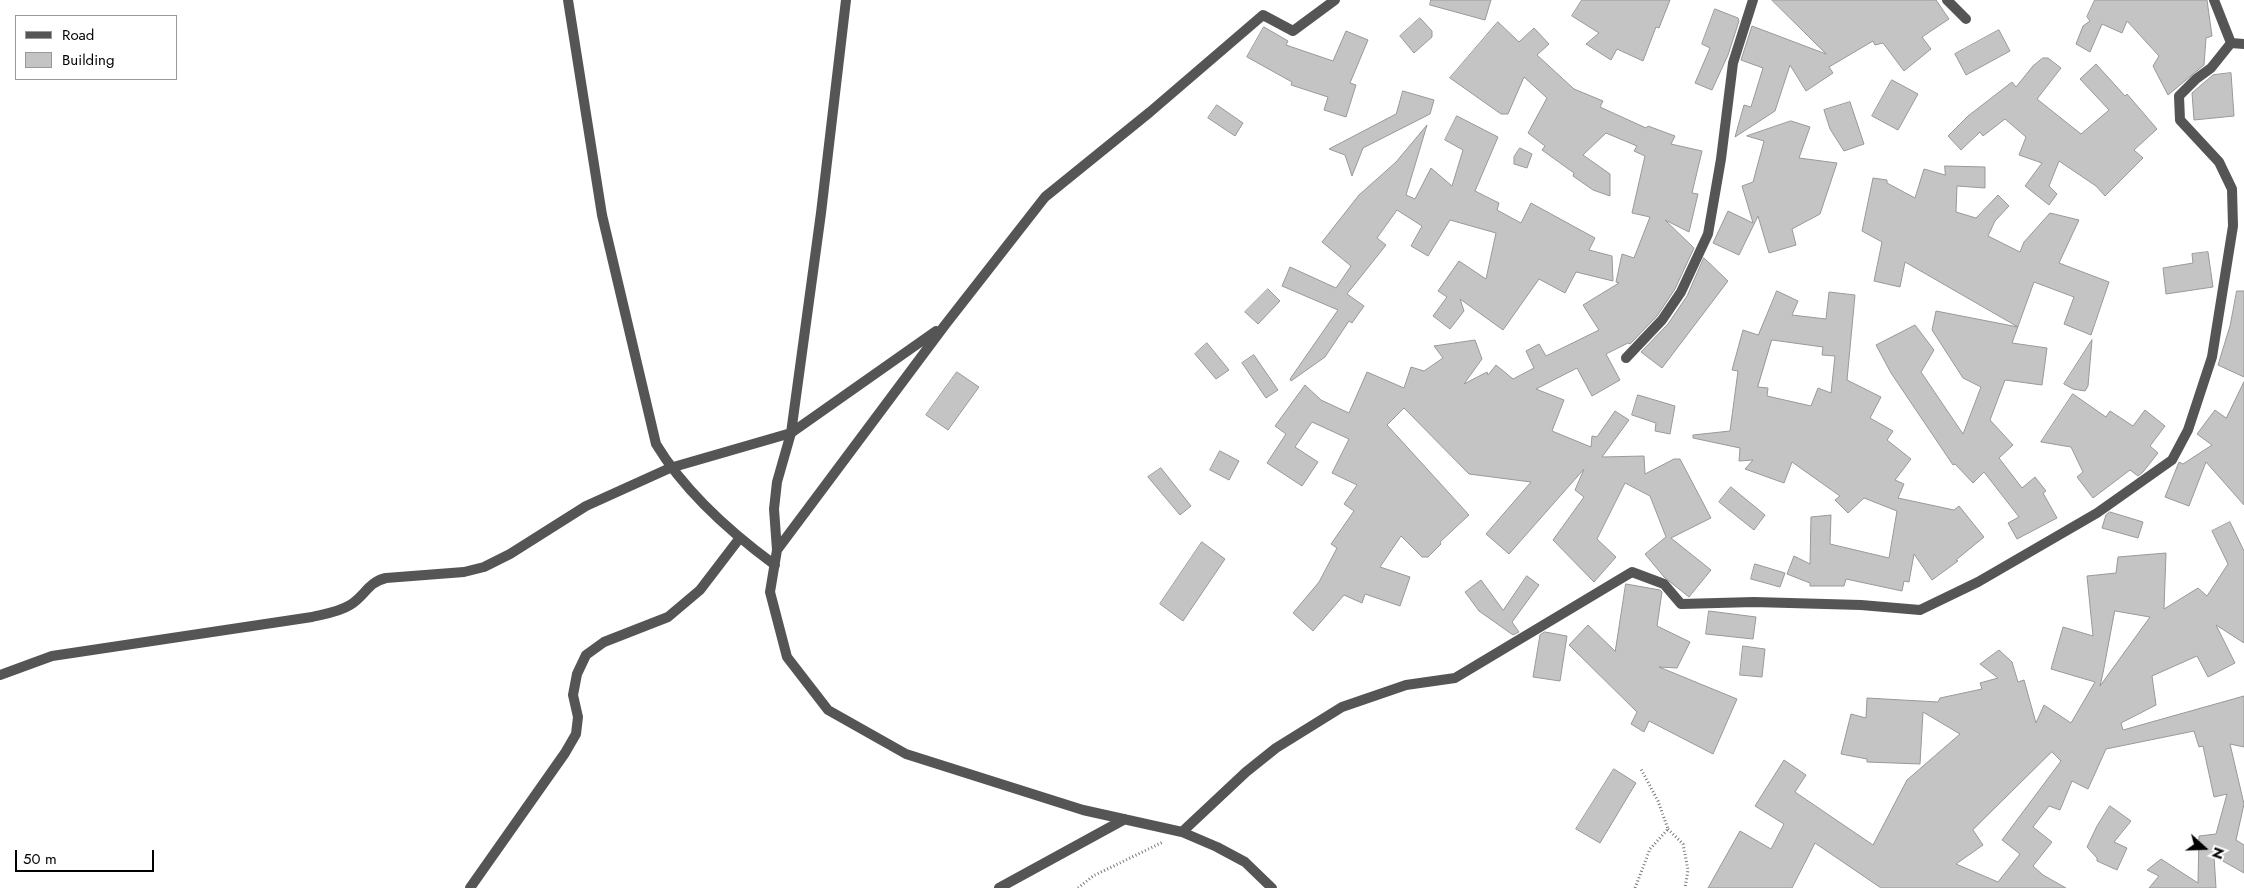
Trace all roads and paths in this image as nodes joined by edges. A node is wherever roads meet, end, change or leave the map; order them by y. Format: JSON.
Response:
{"nodes":[{"id":1,"x":568,"y":0,"type":"edge"},
{"id":2,"x":846,"y":0,"type":"edge"},
{"id":3,"x":1335,"y":0,"type":"edge"},
{"id":4,"x":1753,"y":0,"type":"edge"},
{"id":5,"x":1947,"y":0,"type":"edge"},
{"id":6,"x":2214,"y":0,"type":"edge"},
{"id":7,"x":1966,"y":19,"type":"dead end"},
{"id":8,"x":2231,"y":43,"type":"junction"},
{"id":9,"x":2244,"y":44,"type":"edge"},
{"id":10,"x":945,"y":325,"type":"junction"},
{"id":11,"x":1626,"y":358,"type":"dead end"},
{"id":12,"x":791,"y":433,"type":"junction"},
{"id":13,"x":670,"y":468,"type":"junction"},
{"id":14,"x":738,"y":538,"type":"junction"},
{"id":15,"x":777,"y":550,"type":"junction"},
{"id":16,"x":775,"y":565,"type":"junction"},
{"id":17,"x":0,"y":675,"type":"edge"},
{"id":18,"x":1641,"y":769,"type":"dead end"},
{"id":19,"x":1125,"y":819,"type":"junction"},
{"id":20,"x":1668,"y":829,"type":"junction"},
{"id":21,"x":1182,"y":832,"type":"junction"},
{"id":22,"x":470,"y":888,"type":"edge"},
{"id":23,"x":999,"y":888,"type":"edge"},
{"id":24,"x":1078,"y":888,"type":"edge"},
{"id":25,"x":1272,"y":888,"type":"edge"},
{"id":26,"x":1635,"y":888,"type":"edge"},
{"id":27,"x":1685,"y":888,"type":"edge"}],
"edges":[{"from":1,"to":13,"type":"street"},
{"from":2,"to":12,"type":"street"},
{"from":3,"to":10,"type":"street"},
{"from":4,"to":11,"type":"street"},
{"from":5,"to":7,"type":"street"},
{"from":6,"to":8,"type":"street"},
{"from":8,"to":9,"type":"street"},
{"from":8,"to":21,"type":"street"},
{"from":10,"to":12,"type":"street"},
{"from":10,"to":15,"type":"street"},
{"from":12,"to":13,"type":"street"},
{"from":12,"to":15,"type":"street"},
{"from":13,"to":14,"type":"street"},
{"from":13,"to":17,"type":"street"},
{"from":14,"to":16,"type":"street"},
{"from":14,"to":22,"type":"street"},
{"from":15,"to":16,"type":"street"},
{"from":16,"to":19,"type":"street"},
{"from":18,"to":20,"type":"path"},
{"from":19,"to":21,"type":"street"},
{"from":19,"to":23,"type":"street"},
{"from":20,"to":26,"type":"path"},
{"from":20,"to":27,"type":"path"},
{"from":21,"to":24,"type":"path"},
{"from":21,"to":25,"type":"street"}]}
